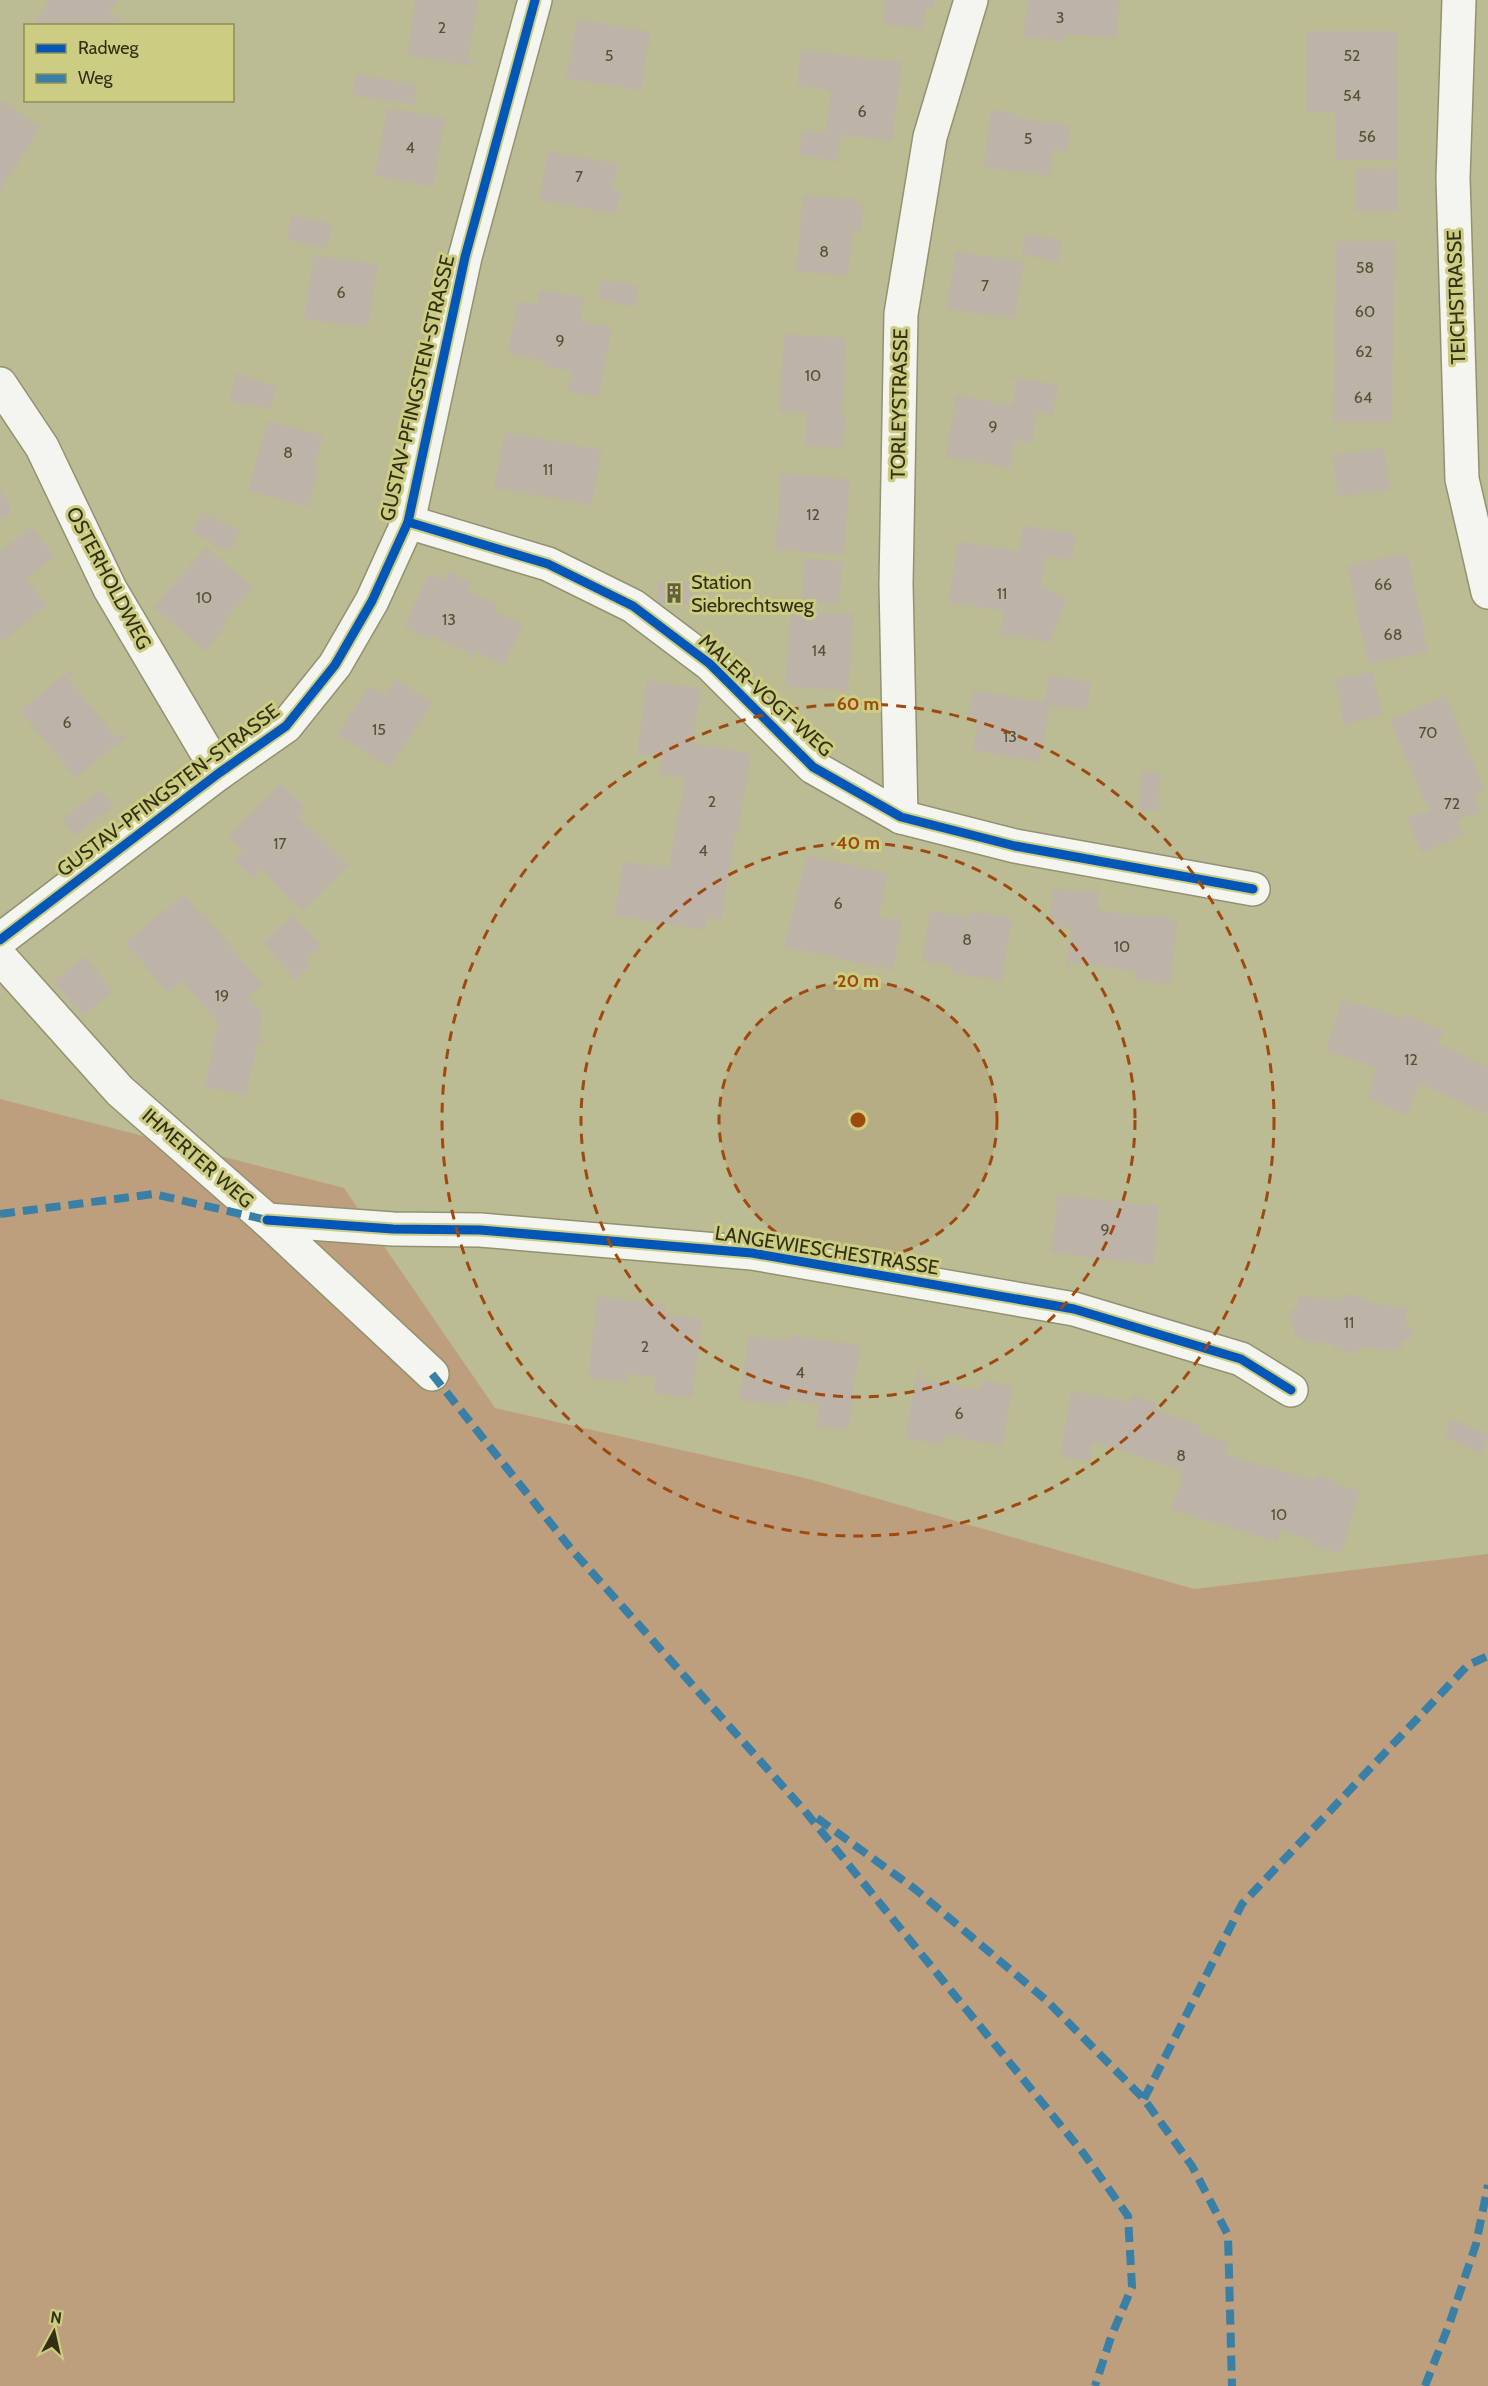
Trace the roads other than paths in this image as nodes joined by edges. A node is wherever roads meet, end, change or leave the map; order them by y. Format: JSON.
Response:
{"nodes":[{"id":1,"x":535,"y":0,"type":"edge"},
{"id":2,"x":971,"y":0,"type":"edge"},
{"id":3,"x":1459,"y":0,"type":"edge"},
{"id":4,"x":0,"y":384,"type":"edge"},
{"id":5,"x":408,"y":522,"type":"junction"},
{"id":6,"x":1488,"y":591,"type":"edge"},
{"id":7,"x":219,"y":773,"type":"junction"},
{"id":8,"x":901,"y":817,"type":"junction"},
{"id":9,"x":1252,"y":889,"type":"dead end"},
{"id":10,"x":0,"y":940,"type":"edge"},
{"id":11,"x":0,"y":957,"type":"edge"},
{"id":12,"x":267,"y":1220,"type":"junction"},
{"id":13,"x":432,"y":1374,"type":"dead end"},
{"id":14,"x":1291,"y":1390,"type":"dead end"}],
"edges":[{"from":1,"to":5,"type":"street","name":"GUSTAV-PFINGSTEN-STRASSE"},
{"from":2,"to":8,"type":"street","name":"TORLEYSTRASSE"},
{"from":3,"to":6,"type":"street","name":"TEICHSTRASSE"},
{"from":4,"to":7,"type":"street","name":"OSTERHOLDWEG"},
{"from":5,"to":7,"type":"street","name":"GUSTAV-PFINGSTEN-STRASSE"},
{"from":5,"to":8,"type":"street","name":"MALER-VOGT-WEG"},
{"from":7,"to":10,"type":"street","name":"GUSTAV-PFINGSTEN-STRASSE"},
{"from":8,"to":9,"type":"street","name":"MALER-VOGT-WEG"},
{"from":11,"to":12,"type":"street","name":"IHMERTER WEG"},
{"from":12,"to":13,"type":"street","name":"IHMERTER WEG"},
{"from":12,"to":14,"type":"street","name":"LANGEWIESCHESTRASSE"}]}
